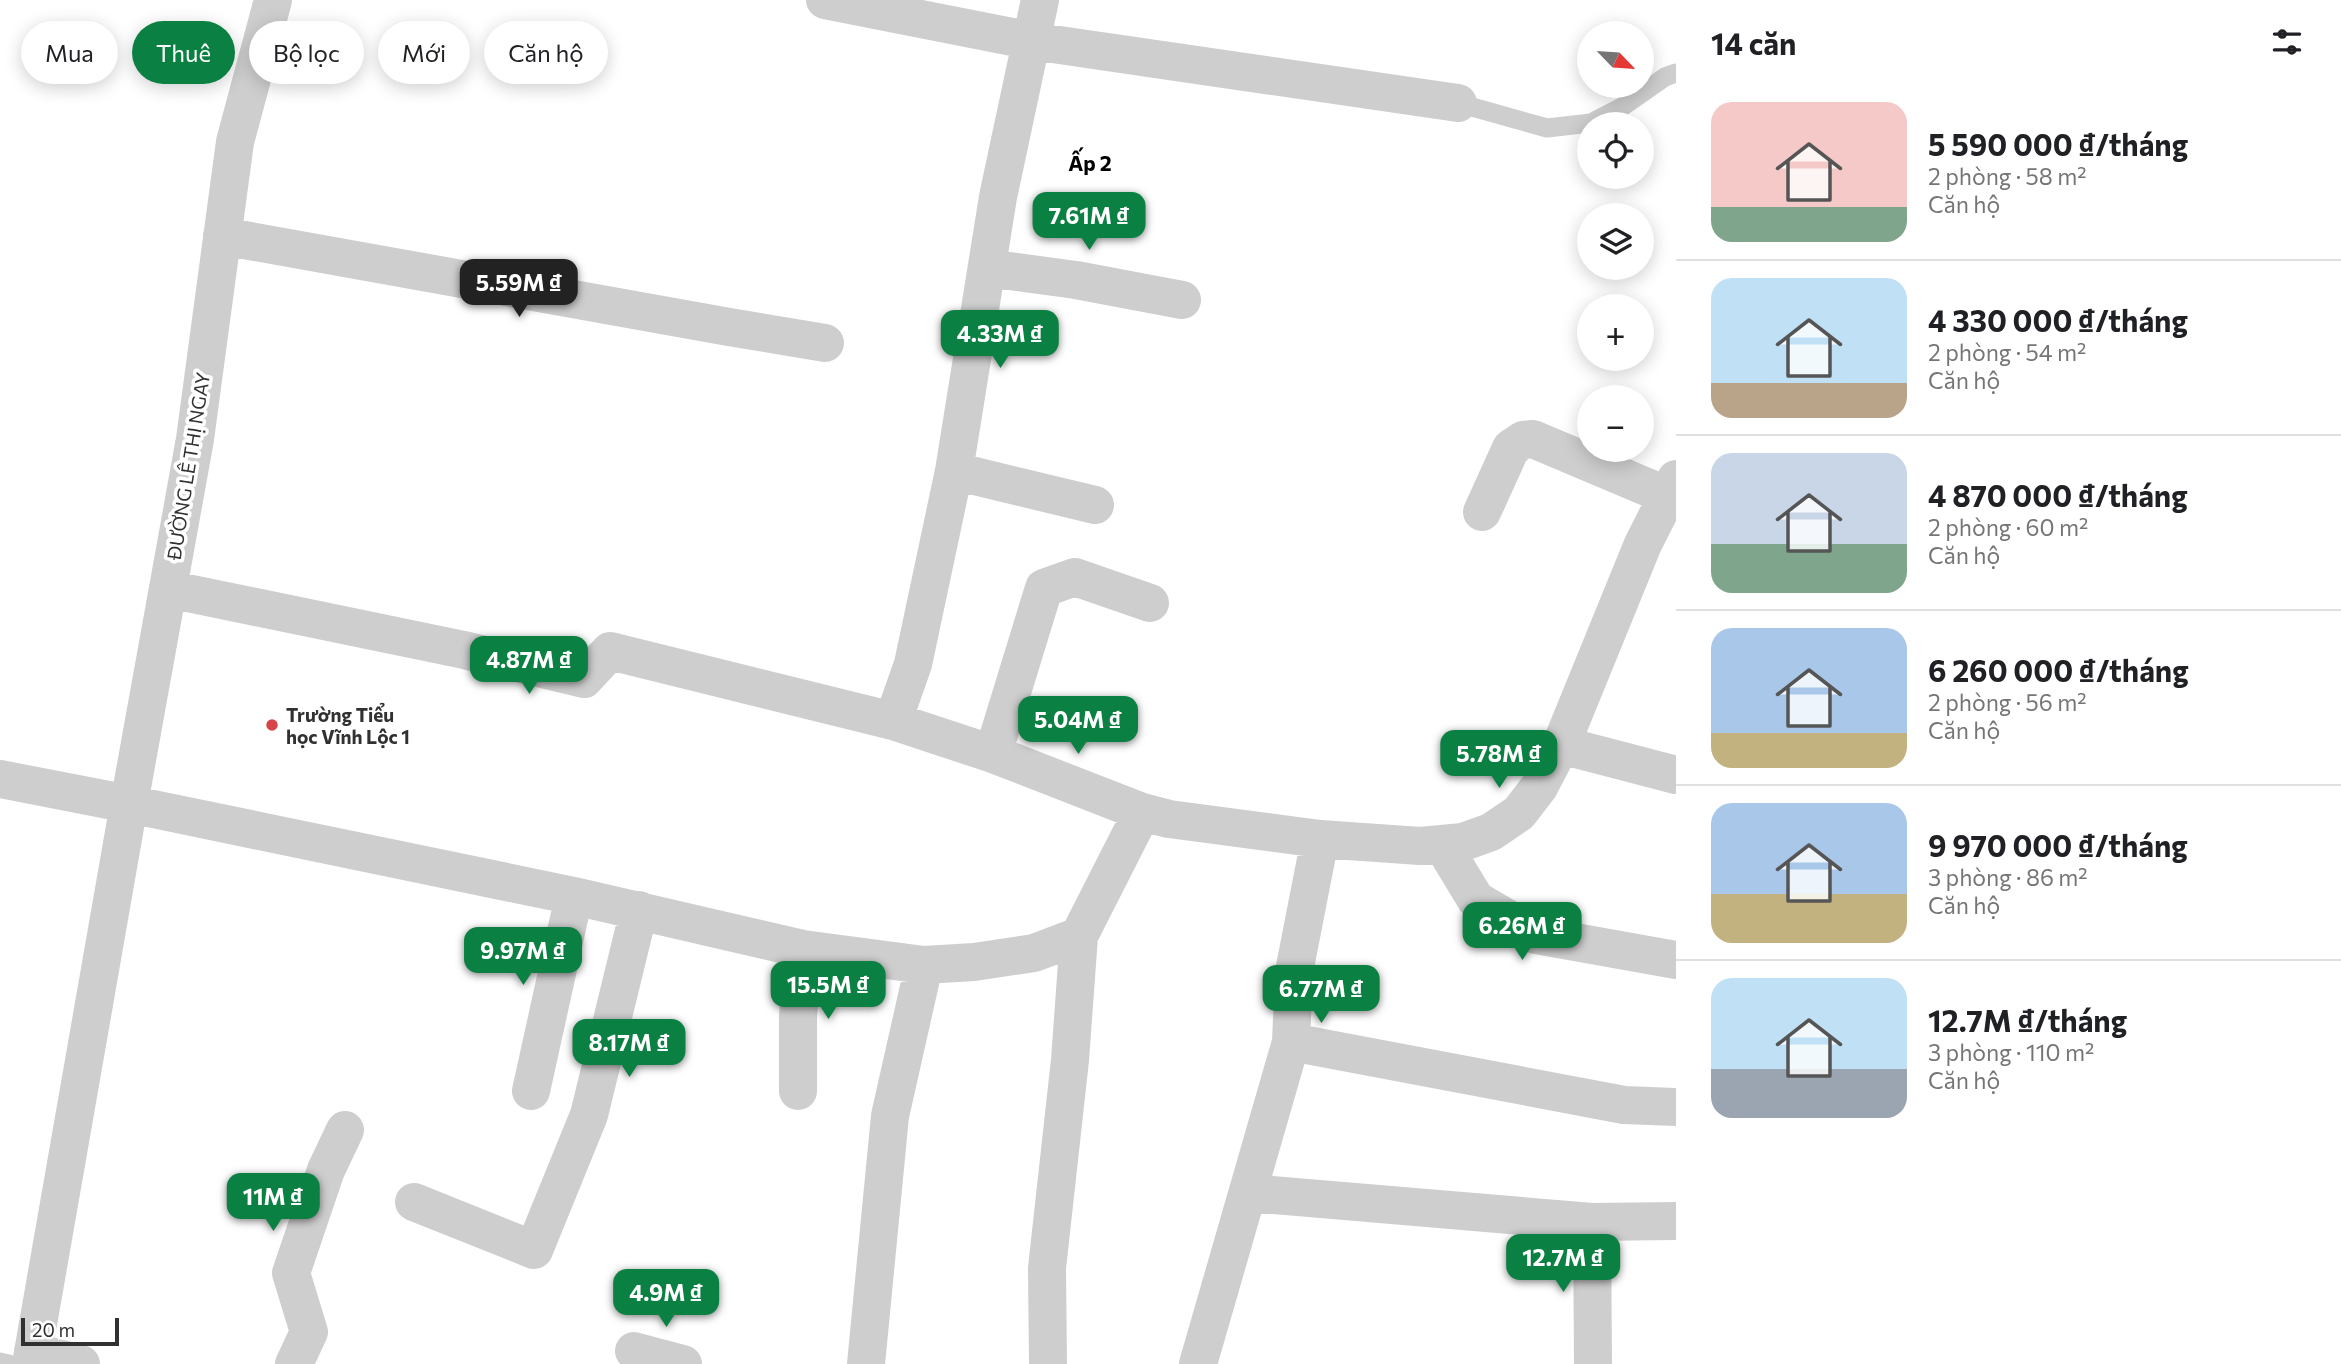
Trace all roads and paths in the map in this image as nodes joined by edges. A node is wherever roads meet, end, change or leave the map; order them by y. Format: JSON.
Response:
{"nodes":[{"id":1,"x":273,"y":0,"type":"edge"},
{"id":2,"x":825,"y":0,"type":"edge"},
{"id":3,"x":1040,"y":0,"type":"edge"},
{"id":4,"x":1032,"y":41,"type":"junction"},
{"id":5,"x":1676,"y":73,"type":"edge"},
{"id":6,"x":1458,"y":103,"type":"joint"},
{"id":7,"x":222,"y":236,"type":"junction"},
{"id":8,"x":987,"y":268,"type":"junction"},
{"id":9,"x":1182,"y":300,"type":"dead end"},
{"id":10,"x":825,"y":343,"type":"dead end"},
{"id":11,"x":954,"y":471,"type":"junction"},
{"id":12,"x":1672,"y":487,"type":"edge"},
{"id":13,"x":1095,"y":505,"type":"dead end"},
{"id":14,"x":1482,"y":512,"type":"dead end"},
{"id":15,"x":168,"y":589,"type":"junction"},
{"id":16,"x":1150,"y":603,"type":"dead end"},
{"id":17,"x":893,"y":721,"type":"junction"},
{"id":18,"x":1561,"y":745,"type":"junction"},
{"id":19,"x":993,"y":754,"type":"junction"},
{"id":20,"x":1676,"y":775,"type":"edge"},
{"id":21,"x":0,"y":779,"type":"edge"},
{"id":22,"x":129,"y":804,"type":"junction"},
{"id":23,"x":1142,"y":812,"type":"junction"},
{"id":24,"x":1320,"y":839,"type":"junction"},
{"id":25,"x":1443,"y":844,"type":"junction"},
{"id":26,"x":574,"y":896,"type":"junction"},
{"id":27,"x":639,"y":910,"type":"junction"},
{"id":28,"x":1079,"y":936,"type":"junction"},
{"id":29,"x":803,"y":949,"type":"junction"},
{"id":30,"x":1676,"y":960,"type":"edge"},
{"id":31,"x":924,"y":965,"type":"junction"},
{"id":32,"x":1291,"y":1042,"type":"junction"},
{"id":33,"x":531,"y":1091,"type":"dead end"},
{"id":34,"x":798,"y":1091,"type":"dead end"},
{"id":35,"x":1676,"y":1107,"type":"edge"},
{"id":36,"x":345,"y":1130,"type":"dead end"},
{"id":37,"x":1249,"y":1193,"type":"junction"},
{"id":38,"x":414,"y":1202,"type":"dead end"},
{"id":39,"x":1676,"y":1221,"type":"edge"},
{"id":40,"x":1592,"y":1222,"type":"junction"},
{"id":41,"x":634,"y":1351,"type":"dead end"},
{"id":42,"x":18,"y":1360,"type":"edge"},
{"id":43,"x":80,"y":1364,"type":"edge"},
{"id":44,"x":294,"y":1364,"type":"edge"},
{"id":45,"x":683,"y":1364,"type":"edge"},
{"id":46,"x":866,"y":1364,"type":"edge"},
{"id":47,"x":1048,"y":1364,"type":"edge"},
{"id":48,"x":1198,"y":1364,"type":"edge"},
{"id":49,"x":1593,"y":1364,"type":"edge"}],
"edges":[{"from":1,"to":7,"type":"street","name":"ĐƯỜNG LÊ THỊ NGAY"},
{"from":2,"to":4,"type":"street"},
{"from":3,"to":4,"type":"street"},
{"from":4,"to":6,"type":"street"},
{"from":4,"to":8,"type":"street"},
{"from":5,"to":6,"type":"lane"},
{"from":7,"to":10,"type":"street"},
{"from":7,"to":15,"type":"street","name":"ĐƯỜNG LÊ THỊ NGAY"},
{"from":8,"to":9,"type":"street"},
{"from":8,"to":11,"type":"street"},
{"from":11,"to":13,"type":"street"},
{"from":11,"to":17,"type":"street"},
{"from":12,"to":14,"type":"street"},
{"from":12,"to":18,"type":"street"},
{"from":15,"to":17,"type":"street"},
{"from":15,"to":22,"type":"street","name":"ĐƯỜNG LÊ THỊ NGAY"},
{"from":16,"to":19,"type":"street"},
{"from":17,"to":19,"type":"street"},
{"from":18,"to":20,"type":"street"},
{"from":18,"to":25,"type":"street"},
{"from":19,"to":23,"type":"street"},
{"from":21,"to":22,"type":"street"},
{"from":22,"to":26,"type":"street"},
{"from":22,"to":42,"type":"street","name":"ĐƯỜNG LÊ THỊ NGAY"},
{"from":23,"to":24,"type":"street"},
{"from":23,"to":28,"type":"street"},
{"from":24,"to":25,"type":"street"},
{"from":24,"to":32,"type":"street"},
{"from":25,"to":30,"type":"street"},
{"from":26,"to":27,"type":"street"},
{"from":26,"to":33,"type":"street"},
{"from":27,"to":29,"type":"street"},
{"from":27,"to":38,"type":"street"},
{"from":28,"to":31,"type":"street"},
{"from":28,"to":47,"type":"street"},
{"from":29,"to":31,"type":"street"},
{"from":29,"to":34,"type":"street"},
{"from":31,"to":46,"type":"street"},
{"from":32,"to":35,"type":"street"},
{"from":32,"to":37,"type":"street"},
{"from":36,"to":44,"type":"street"},
{"from":37,"to":40,"type":"street"},
{"from":37,"to":48,"type":"street"},
{"from":39,"to":40,"type":"street"},
{"from":40,"to":49,"type":"street"},
{"from":41,"to":45,"type":"street"},
{"from":42,"to":43,"type":"street"}]}
